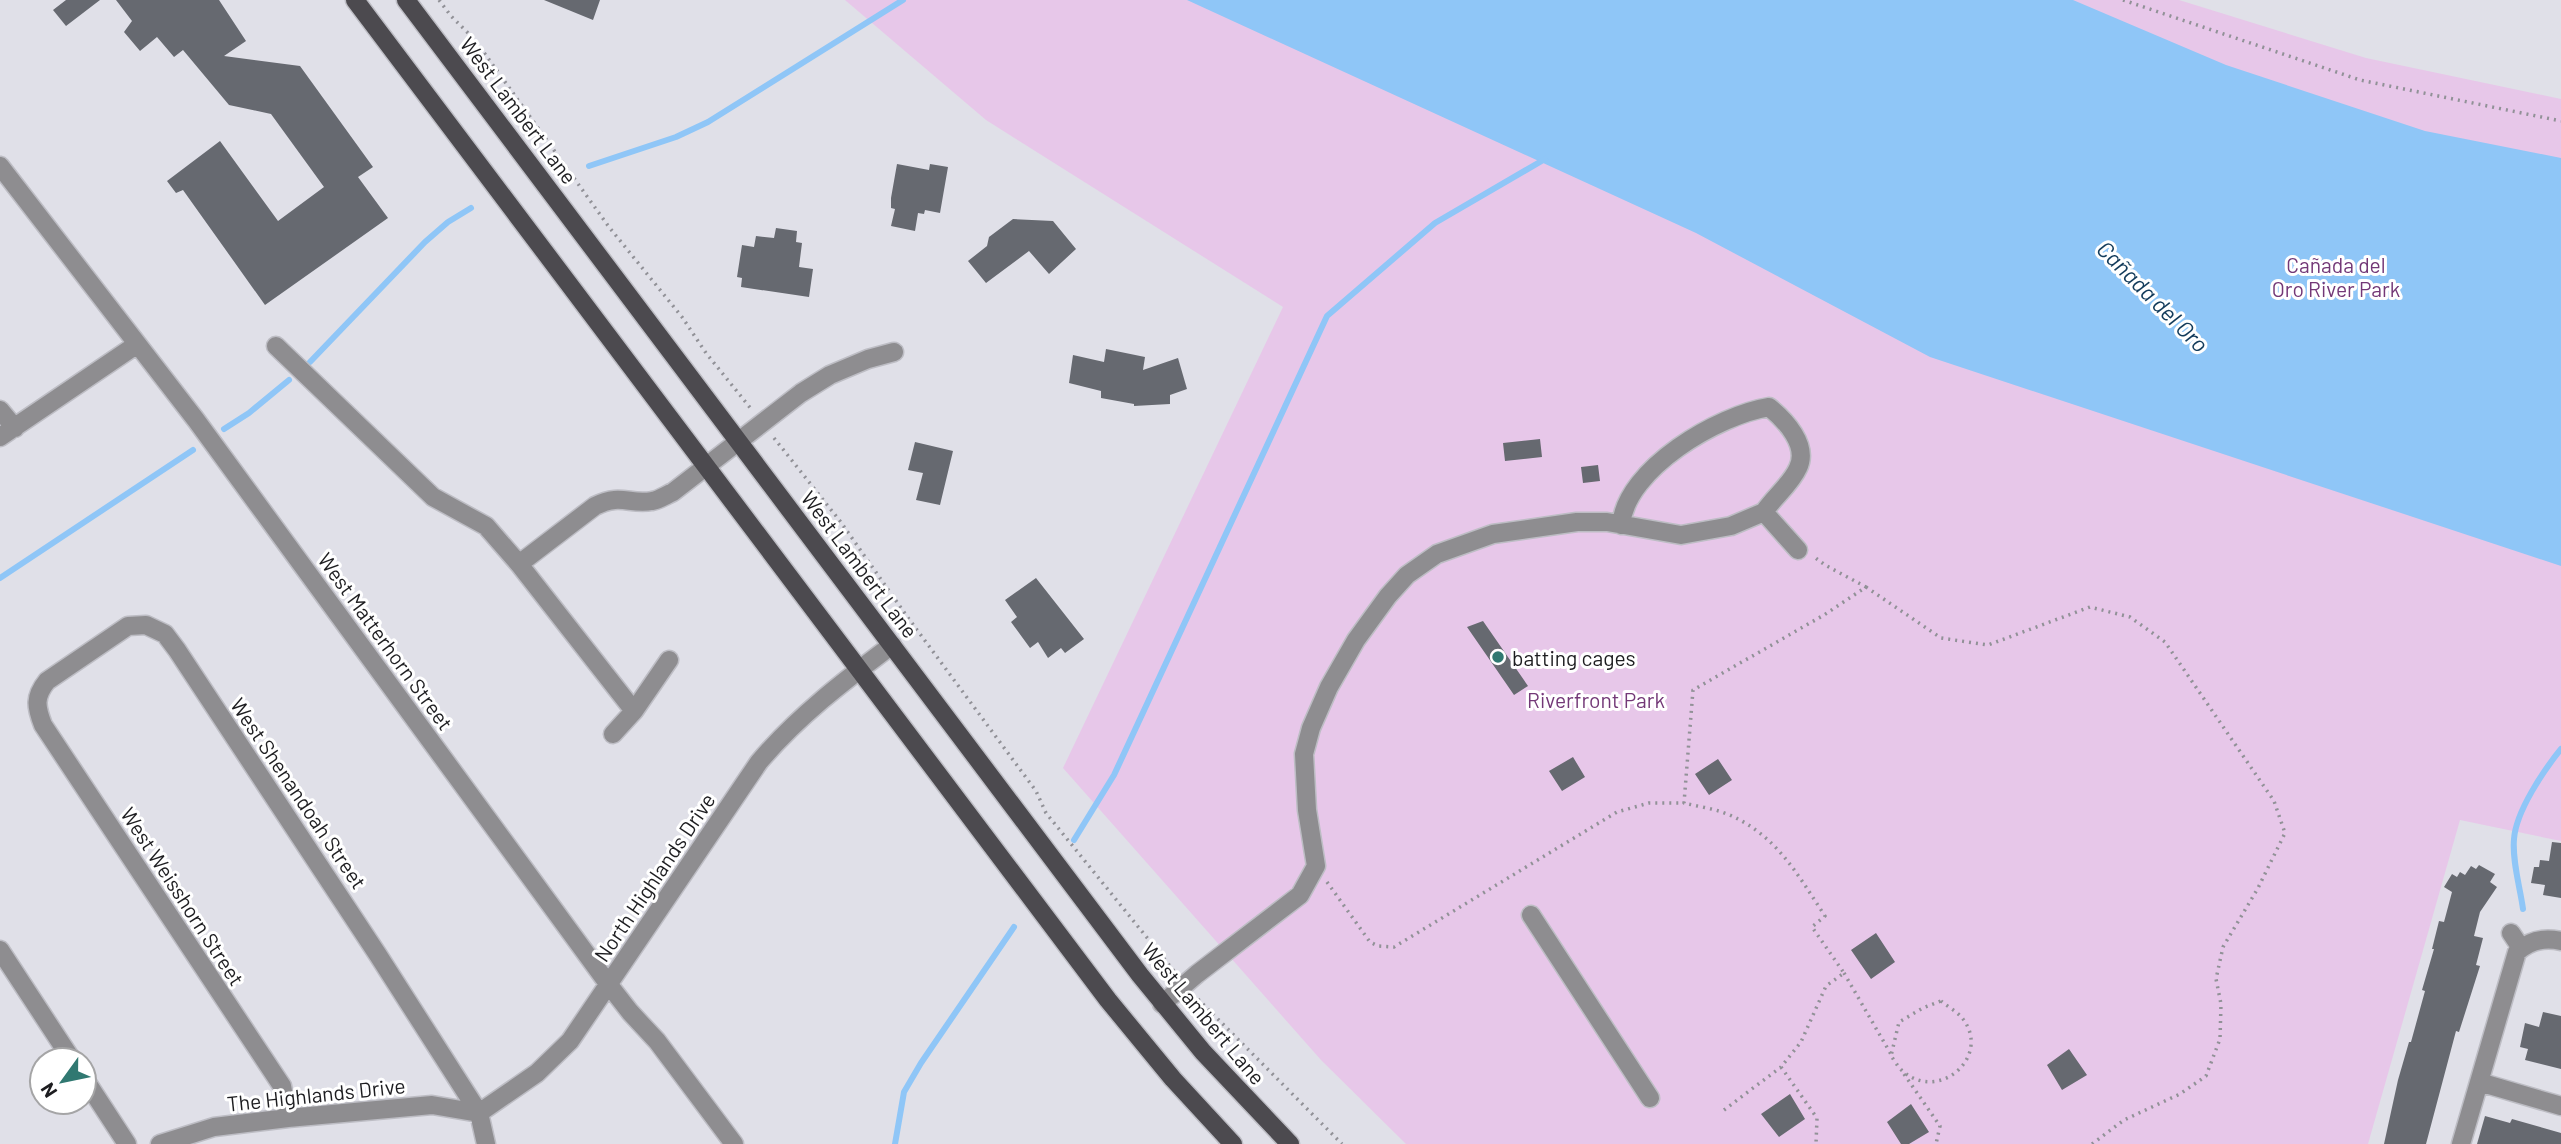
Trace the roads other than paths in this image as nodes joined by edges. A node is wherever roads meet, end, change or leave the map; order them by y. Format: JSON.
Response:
{"nodes":[{"id":1,"x":355,"y":0,"type":"edge"},
{"id":2,"x":406,"y":0,"type":"edge"},
{"id":3,"x":0,"y":166,"type":"edge"},
{"id":4,"x":136,"y":345,"type":"junction"},
{"id":5,"x":276,"y":346,"type":"dead end"},
{"id":6,"x":894,"y":352,"type":"dead end"},
{"id":7,"x":0,"y":410,"type":"edge"},
{"id":8,"x":7,"y":433,"type":"edge"},
{"id":9,"x":739,"y":440,"type":"junction"},
{"id":10,"x":706,"y":465,"type":"junction"},
{"id":11,"x":1764,"y":512,"type":"junction"},
{"id":12,"x":1621,"y":525,"type":"junction"},
{"id":13,"x":1798,"y":550,"type":"road end"},
{"id":14,"x":519,"y":564,"type":"junction"},
{"id":15,"x":892,"y":645,"type":"junction"},
{"id":16,"x":669,"y":660,"type":"dead end"},
{"id":17,"x":859,"y":670,"type":"junction"},
{"id":18,"x":36,"y":701,"type":"joint"},
{"id":19,"x":634,"y":711,"type":"junction"},
{"id":20,"x":613,"y":734,"type":"dead end"},
{"id":21,"x":1531,"y":915,"type":"dead end"},
{"id":22,"x":2561,"y":941,"type":"edge"},
{"id":23,"x":0,"y":950,"type":"edge"},
{"id":24,"x":608,"y":985,"type":"junction"},
{"id":25,"x":1163,"y":1003,"type":"junction"},
{"id":26,"x":63,"y":1046,"type":"edge"},
{"id":27,"x":2479,"y":1082,"type":"junction"},
{"id":28,"x":1650,"y":1098,"type":"dead end"},
{"id":29,"x":98,"y":1099,"type":"edge"},
{"id":30,"x":2561,"y":1106,"type":"edge"},
{"id":31,"x":479,"y":1113,"type":"junction"},
{"id":32,"x":288,"y":1118,"type":"junction"},
{"id":33,"x":127,"y":1144,"type":"edge"},
{"id":34,"x":160,"y":1144,"type":"edge"},
{"id":35,"x":486,"y":1144,"type":"edge"},
{"id":36,"x":734,"y":1144,"type":"edge"},
{"id":37,"x":1233,"y":1144,"type":"edge"},
{"id":38,"x":1290,"y":1144,"type":"edge"},
{"id":39,"x":2461,"y":1144,"type":"edge"}],
"edges":[{"from":1,"to":10,"type":"main road"},
{"from":2,"to":9,"type":"main road","name":"West Lambert Lane"},
{"from":3,"to":4,"type":"street","name":"West Matterhorn Street"},
{"from":4,"to":8,"type":"street"},
{"from":4,"to":24,"type":"street","name":"West Matterhorn Street"},
{"from":5,"to":14,"type":"street"},
{"from":6,"to":9,"type":"street"},
{"from":7,"to":8,"type":"street"},
{"from":9,"to":10,"type":"street"},
{"from":9,"to":15,"type":"main road","name":"West Lambert Lane"},
{"from":10,"to":14,"type":"street"},
{"from":10,"to":17,"type":"main road"},
{"from":11,"to":12,"type":"street"},
{"from":11,"to":12,"type":"street"},
{"from":11,"to":13,"type":"street"},
{"from":12,"to":25,"type":"street"},
{"from":14,"to":19,"type":"street"},
{"from":15,"to":17,"type":"street","name":"North Highlands Drive"},
{"from":15,"to":25,"type":"main road","name":"West Lambert Lane"},
{"from":16,"to":19,"type":"street"},
{"from":17,"to":24,"type":"street","name":"North Highlands Drive"},
{"from":17,"to":37,"type":"main road"},
{"from":18,"to":31,"type":"street","name":"West Shenandoah Street"},
{"from":18,"to":32,"type":"street","name":"West Weisshorn Street"},
{"from":19,"to":20,"type":"street"},
{"from":21,"to":28,"type":"street"},
{"from":22,"to":27,"type":"street"},
{"from":23,"to":26,"type":"street"},
{"from":24,"to":31,"type":"street","name":"North Highlands Drive"},
{"from":24,"to":36,"type":"street","name":"West Matterhorn Street"},
{"from":25,"to":38,"type":"main road","name":"West Lambert Lane"},
{"from":27,"to":30,"type":"street"},
{"from":27,"to":39,"type":"street"},
{"from":29,"to":33,"type":"street"},
{"from":31,"to":32,"type":"street","name":"The Highlands Drive"},
{"from":31,"to":35,"type":"street"},
{"from":32,"to":34,"type":"street","name":"The Highlands Drive"}]}
